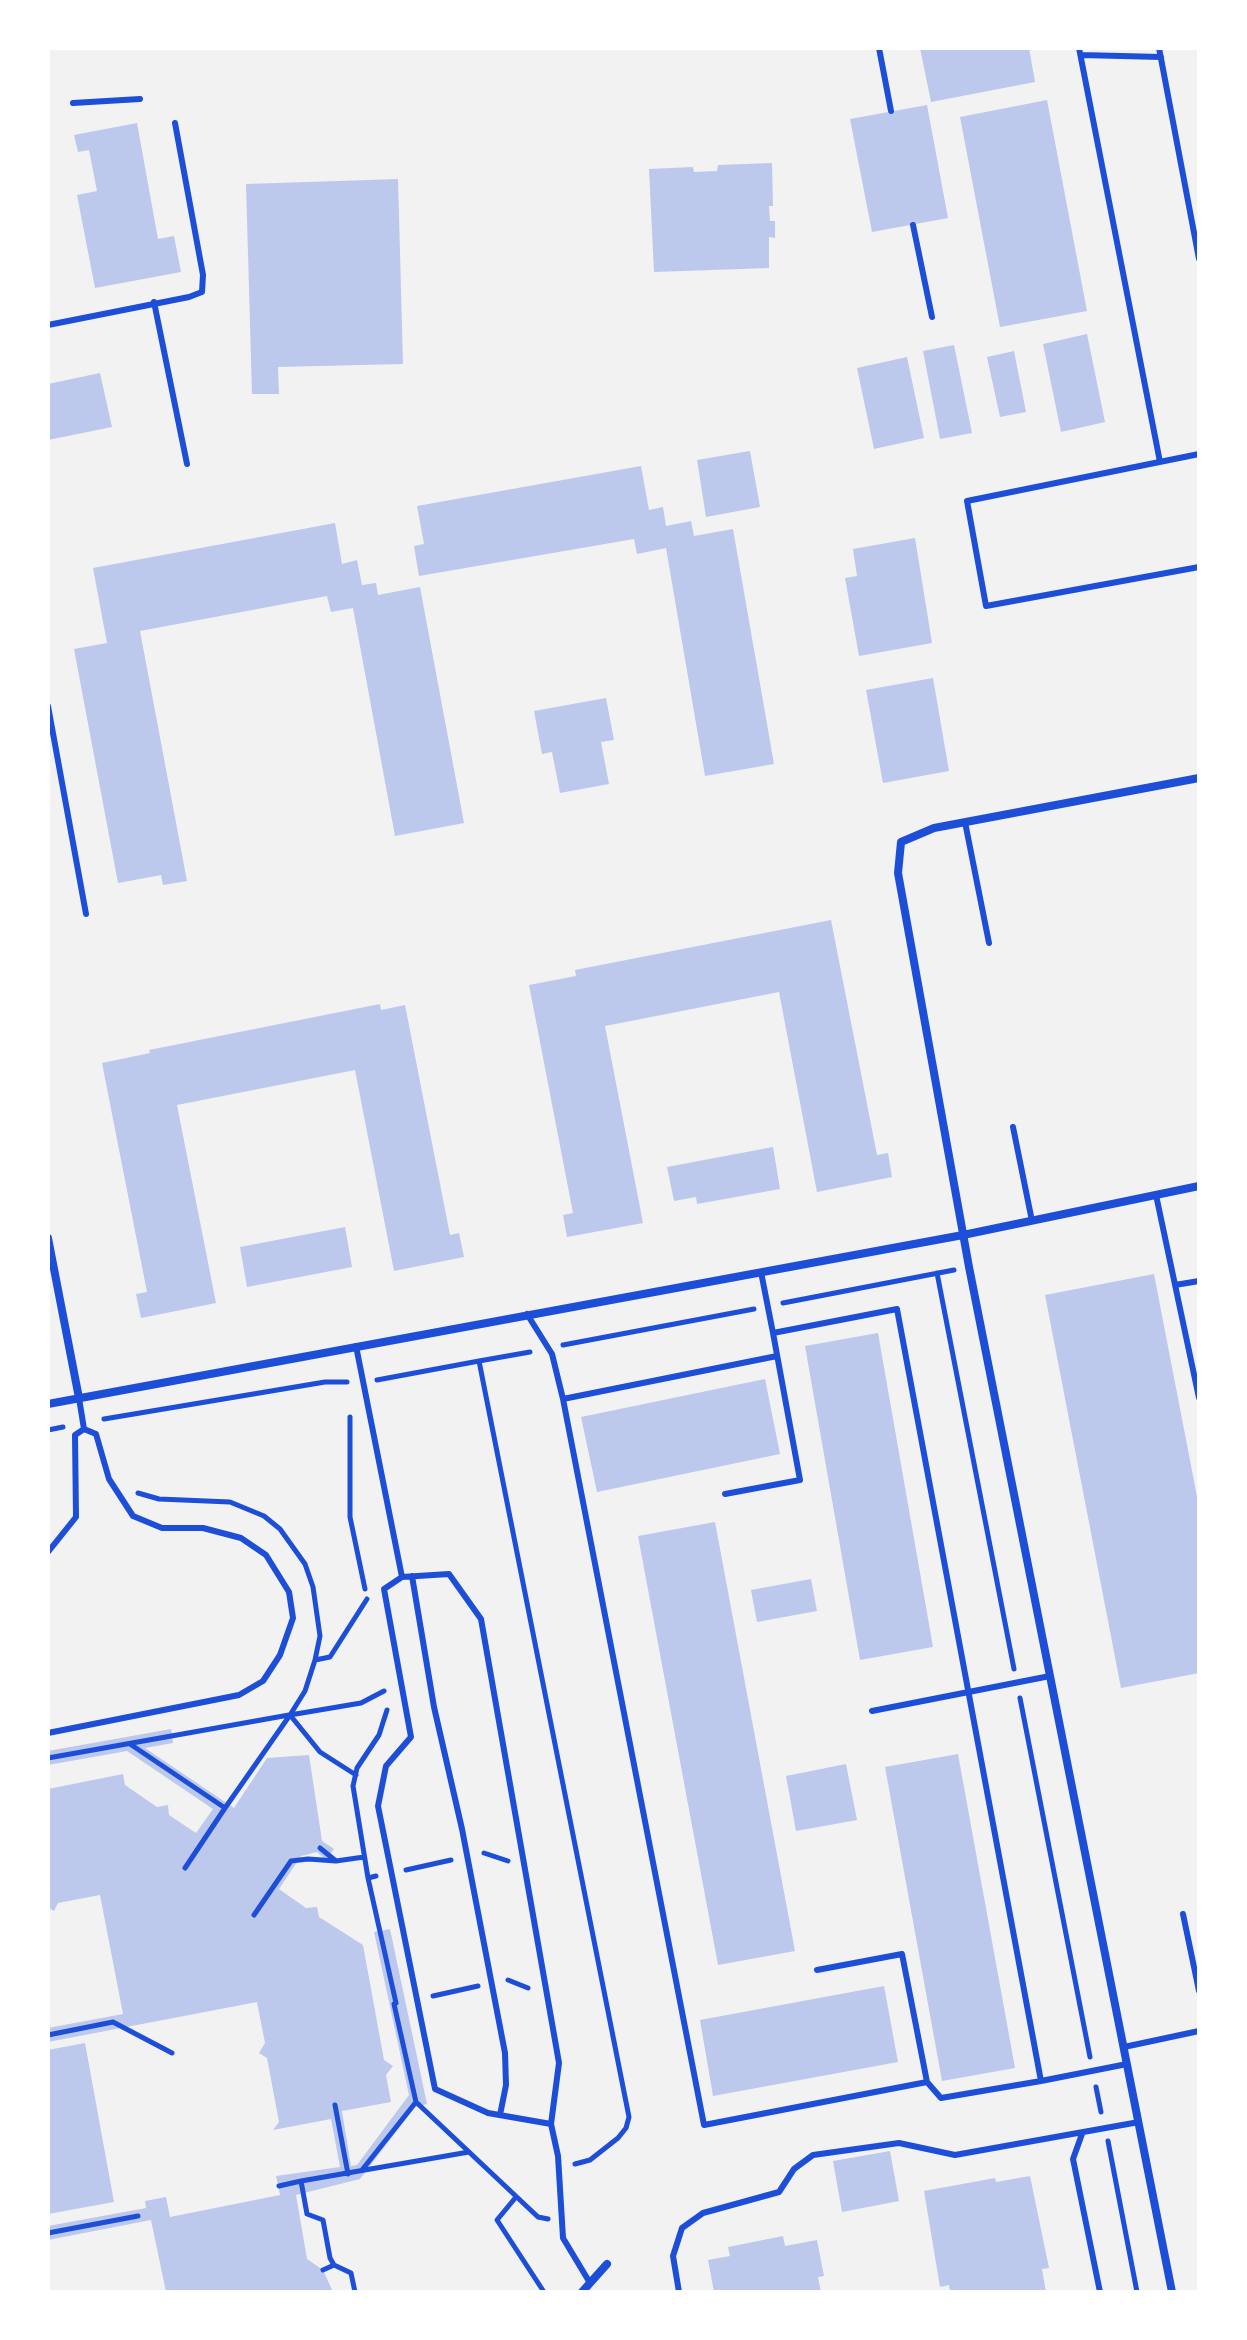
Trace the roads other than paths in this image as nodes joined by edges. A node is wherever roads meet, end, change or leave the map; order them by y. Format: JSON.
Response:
{"nodes":[{"id":1,"x":879,"y":48,"type":"edge"},
{"id":2,"x":1159,"y":48,"type":"edge"},
{"id":3,"x":1080,"y":52,"type":"edge"},
{"id":4,"x":1161,"y":57,"type":"junction"},
{"id":5,"x":140,"y":99,"type":"dead end"},
{"id":6,"x":73,"y":103,"type":"dead end"},
{"id":7,"x":891,"y":111,"type":"dead end"},
{"id":8,"x":175,"y":123,"type":"dead end"},
{"id":9,"x":913,"y":225,"type":"dead end"},
{"id":10,"x":1198,"y":249,"type":"edge"},
{"id":11,"x":1199,"y":259,"type":"edge"},
{"id":12,"x":154,"y":302,"type":"junction"},
{"id":13,"x":932,"y":317,"type":"dead end"},
{"id":14,"x":48,"y":325,"type":"edge"},
{"id":15,"x":1199,"y":454,"type":"edge"},
{"id":16,"x":1160,"y":462,"type":"junction"},
{"id":17,"x":187,"y":464,"type":"dead end"},
{"id":18,"x":1199,"y":567,"type":"edge"},
{"id":19,"x":48,"y":706,"type":"edge"},
{"id":20,"x":1199,"y":778,"type":"edge"},
{"id":21,"x":965,"y":822,"type":"junction"},
{"id":22,"x":86,"y":914,"type":"dead end"},
{"id":23,"x":989,"y":943,"type":"dead end"},
{"id":24,"x":1013,"y":1127,"type":"dead end"},
{"id":25,"x":1199,"y":1186,"type":"edge"},
{"id":26,"x":1156,"y":1195,"type":"junction"},
{"id":27,"x":1032,"y":1221,"type":"junction"},
{"id":28,"x":963,"y":1235,"type":"junction"},
{"id":29,"x":48,"y":1238,"type":"edge"},
{"id":30,"x":761,"y":1272,"type":"junction"},
{"id":31,"x":1199,"y":1281,"type":"edge"},
{"id":32,"x":1175,"y":1285,"type":"junction"},
{"id":33,"x":527,"y":1314,"type":"junction"},
{"id":34,"x":773,"y":1333,"type":"junction"},
{"id":35,"x":356,"y":1346,"type":"junction"},
{"id":36,"x":777,"y":1356,"type":"junction"},
{"id":37,"x":1197,"y":1382,"type":"edge"},
{"id":38,"x":79,"y":1398,"type":"junction"},
{"id":39,"x":1199,"y":1398,"type":"edge"},
{"id":40,"x":563,"y":1399,"type":"junction"},
{"id":41,"x":48,"y":1404,"type":"edge"},
{"id":42,"x":83,"y":1426,"type":"junction"},
{"id":43,"x":725,"y":1494,"type":"dead end"},
{"id":44,"x":48,"y":1552,"type":"edge"},
{"id":45,"x":412,"y":1576,"type":"junction"},
{"id":46,"x":402,"y":1577,"type":"junction"},
{"id":47,"x":1050,"y":1676,"type":"junction"},
{"id":48,"x":969,"y":1692,"type":"junction"},
{"id":49,"x":872,"y":1711,"type":"dead end"},
{"id":50,"x":48,"y":1733,"type":"edge"},
{"id":51,"x":1183,"y":1914,"type":"dead end"},
{"id":52,"x":817,"y":1970,"type":"dead end"},
{"id":53,"x":1199,"y":1991,"type":"edge"},
{"id":54,"x":1199,"y":2031,"type":"edge"},
{"id":55,"x":1124,"y":2047,"type":"junction"},
{"id":56,"x":1127,"y":2064,"type":"junction"},
{"id":57,"x":1041,"y":2081,"type":"junction"},
{"id":58,"x":927,"y":2082,"type":"junction"},
{"id":59,"x":500,"y":2115,"type":"junction"},
{"id":60,"x":1139,"y":2122,"type":"junction"},
{"id":61,"x":551,"y":2124,"type":"junction"},
{"id":62,"x":1082,"y":2134,"type":"junction"},
{"id":63,"x":607,"y":2264,"type":"dead end"},
{"id":64,"x":590,"y":2283,"type":"junction"},
{"id":65,"x":582,"y":2292,"type":"edge"},
{"id":66,"x":679,"y":2292,"type":"edge"},
{"id":67,"x":1100,"y":2292,"type":"edge"},
{"id":68,"x":1172,"y":2292,"type":"edge"}],
"edges":[{"from":1,"to":7,"type":"lane"},
{"from":2,"to":4,"type":"lane"},
{"from":3,"to":4,"type":"lane"},
{"from":3,"to":16,"type":"lane"},
{"from":4,"to":10,"type":"lane"},
{"from":5,"to":6,"type":"lane"},
{"from":8,"to":12,"type":"lane"},
{"from":9,"to":13,"type":"lane"},
{"from":10,"to":11,"type":"lane"},
{"from":12,"to":14,"type":"lane"},
{"from":12,"to":17,"type":"lane"},
{"from":15,"to":16,"type":"lane"},
{"from":16,"to":18,"type":"lane"},
{"from":19,"to":22,"type":"lane"},
{"from":20,"to":21,"type":"street"},
{"from":21,"to":23,"type":"lane"},
{"from":21,"to":28,"type":"street"},
{"from":24,"to":27,"type":"lane"},
{"from":25,"to":26,"type":"street"},
{"from":26,"to":27,"type":"street"},
{"from":26,"to":32,"type":"lane"},
{"from":27,"to":28,"type":"street"},
{"from":28,"to":30,"type":"street"},
{"from":28,"to":47,"type":"street"},
{"from":29,"to":38,"type":"street"},
{"from":30,"to":33,"type":"street"},
{"from":30,"to":34,"type":"lane"},
{"from":31,"to":32,"type":"lane"},
{"from":32,"to":37,"type":"lane"},
{"from":33,"to":35,"type":"street"},
{"from":33,"to":40,"type":"lane"},
{"from":34,"to":36,"type":"lane"},
{"from":34,"to":48,"type":"lane"},
{"from":35,"to":38,"type":"street"},
{"from":35,"to":46,"type":"lane"},
{"from":36,"to":40,"type":"lane"},
{"from":36,"to":43,"type":"lane"},
{"from":37,"to":39,"type":"lane"},
{"from":38,"to":41,"type":"street"},
{"from":38,"to":42,"type":"lane"},
{"from":40,"to":58,"type":"lane"},
{"from":42,"to":44,"type":"lane"},
{"from":42,"to":50,"type":"lane"},
{"from":45,"to":46,"type":"lane"},
{"from":45,"to":59,"type":"lane"},
{"from":45,"to":61,"type":"lane"},
{"from":46,"to":59,"type":"lane"},
{"from":47,"to":48,"type":"lane"},
{"from":47,"to":55,"type":"street"},
{"from":48,"to":49,"type":"lane"},
{"from":48,"to":57,"type":"lane"},
{"from":51,"to":53,"type":"lane"},
{"from":52,"to":58,"type":"lane"},
{"from":54,"to":55,"type":"lane"},
{"from":55,"to":56,"type":"street"},
{"from":56,"to":57,"type":"lane"},
{"from":56,"to":60,"type":"street"},
{"from":57,"to":58,"type":"lane"},
{"from":59,"to":61,"type":"lane"},
{"from":60,"to":62,"type":"lane"},
{"from":60,"to":68,"type":"street"},
{"from":61,"to":64,"type":"lane"},
{"from":62,"to":66,"type":"lane"},
{"from":62,"to":67,"type":"lane"},
{"from":63,"to":64,"type":"street"},
{"from":64,"to":65,"type":"street"}]}
